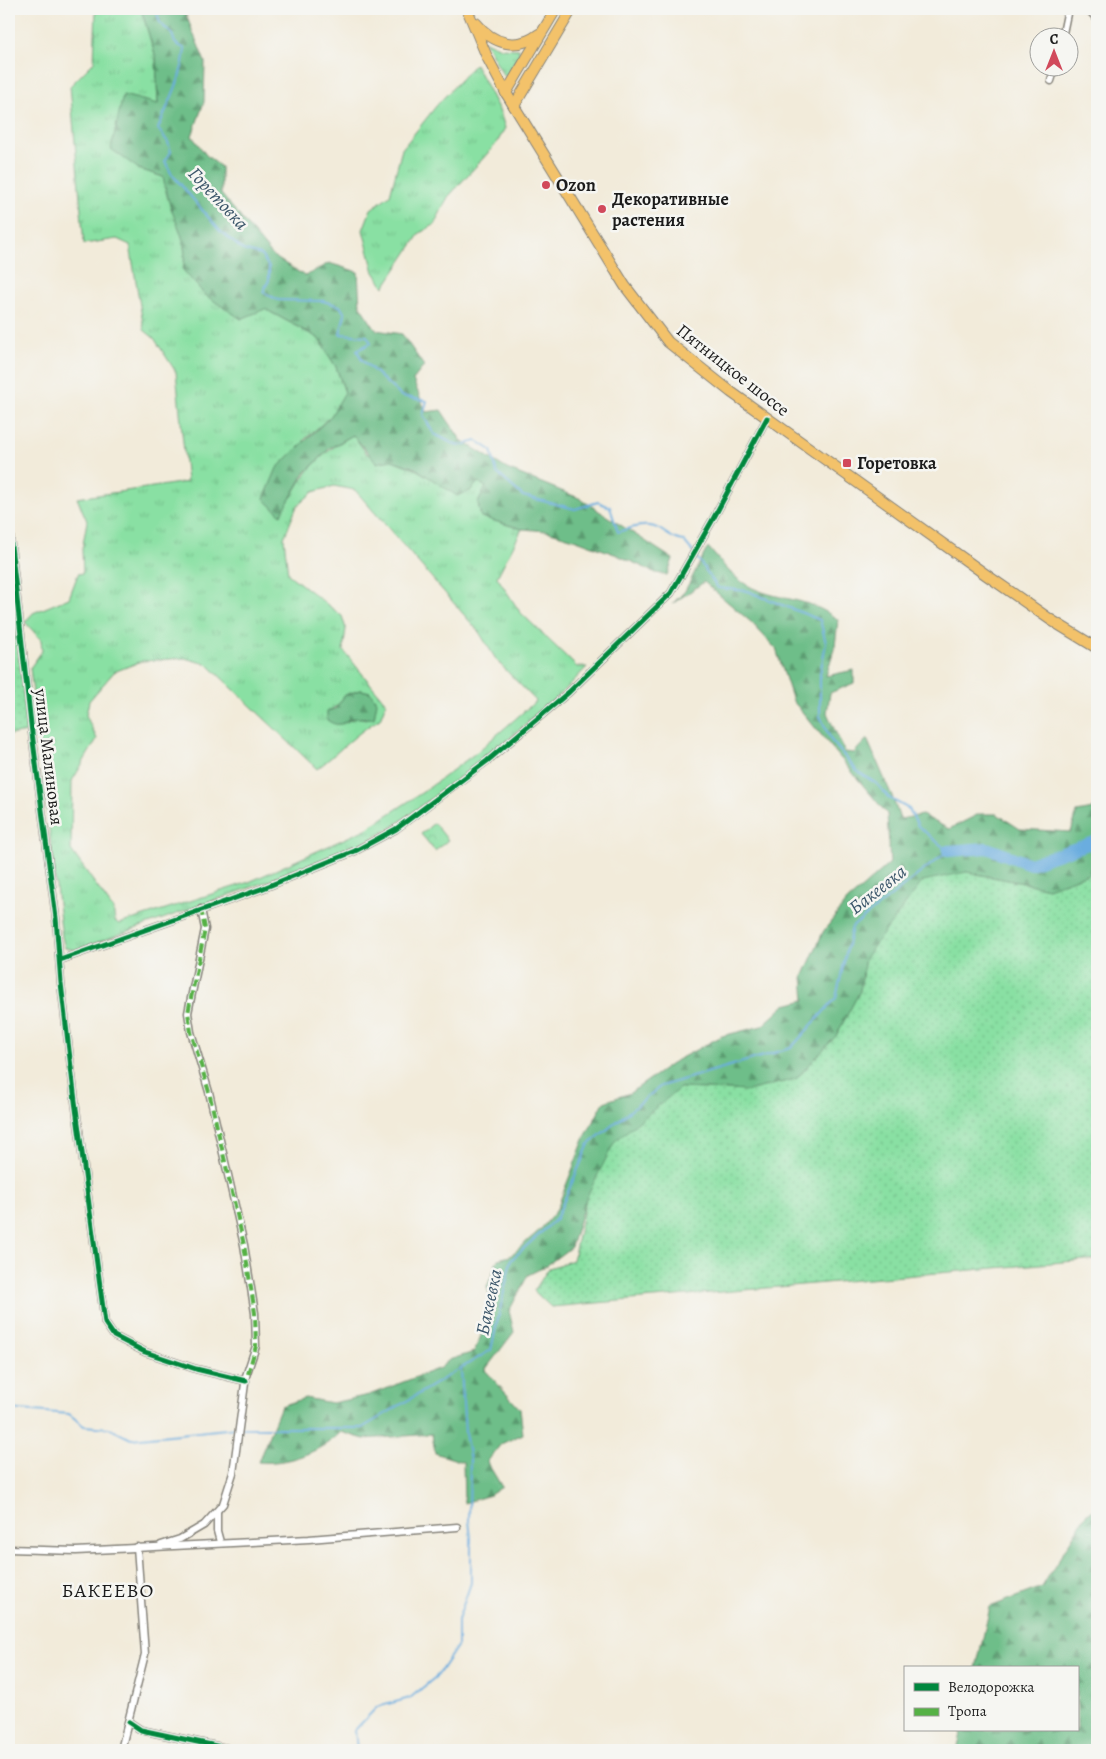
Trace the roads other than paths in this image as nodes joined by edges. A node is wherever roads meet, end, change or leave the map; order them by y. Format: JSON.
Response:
{"nodes":[{"id":1,"x":556,"y":9,"type":"edge"},
{"id":2,"x":572,"y":9,"type":"edge"},
{"id":3,"x":1068,"y":9,"type":"edge"},
{"id":4,"x":1088,"y":9,"type":"edge"},
{"id":5,"x":468,"y":12,"type":"edge"},
{"id":6,"x":1097,"y":19,"type":"edge"},
{"id":7,"x":1064,"y":28,"type":"edge"},
{"id":8,"x":544,"y":30,"type":"junction"},
{"id":9,"x":1053,"y":78,"type":"edge"},
{"id":10,"x":1052,"y":81,"type":"dead end"},
{"id":11,"x":506,"y":93,"type":"junction"},
{"id":12,"x":514,"y":106,"type":"junction"},
{"id":13,"x":767,"y":418,"type":"junction"},
{"id":14,"x":9,"y":528,"type":"edge"},
{"id":15,"x":1097,"y":648,"type":"edge"},
{"id":16,"x":201,"y":909,"type":"junction"},
{"id":17,"x":60,"y":960,"type":"junction"},
{"id":18,"x":246,"y":1380,"type":"junction"},
{"id":19,"x":217,"y":1512,"type":"junction"},
{"id":20,"x":457,"y":1527,"type":"dead end"},
{"id":21,"x":220,"y":1542,"type":"junction"},
{"id":22,"x":161,"y":1545,"type":"junction"},
{"id":23,"x":137,"y":1547,"type":"junction"},
{"id":24,"x":9,"y":1549,"type":"edge"},
{"id":25,"x":129,"y":1722,"type":"junction"},
{"id":26,"x":121,"y":1750,"type":"edge"},
{"id":27,"x":235,"y":1750,"type":"edge"}],
"edges":[{"from":1,"to":8,"type":"main road"},
{"from":2,"to":12,"type":"main road"},
{"from":3,"to":7,"type":"street"},
{"from":4,"to":6,"type":"street"},
{"from":5,"to":8,"type":"main road"},
{"from":5,"to":11,"type":"main road","name":"Пятницкое шоссе"},
{"from":8,"to":11,"type":"main road"},
{"from":9,"to":10,"type":"street"},
{"from":11,"to":12,"type":"main road","name":"Пятницкое шоссе"},
{"from":12,"to":13,"type":"main road","name":"Пятницкое шоссе"},
{"from":13,"to":15,"type":"main road","name":"Пятницкое шоссе"},
{"from":13,"to":16,"type":"street"},
{"from":14,"to":17,"type":"street","name":"улица Малиновая"},
{"from":16,"to":17,"type":"street"},
{"from":16,"to":18,"type":"street"},
{"from":17,"to":18,"type":"street","name":"улица Малиновая"},
{"from":18,"to":19,"type":"street"},
{"from":19,"to":21,"type":"street"},
{"from":19,"to":22,"type":"street"},
{"from":20,"to":21,"type":"street"},
{"from":21,"to":22,"type":"street"},
{"from":22,"to":23,"type":"street"},
{"from":23,"to":24,"type":"street"},
{"from":23,"to":25,"type":"street"},
{"from":25,"to":26,"type":"street"},
{"from":25,"to":27,"type":"street"}]}
